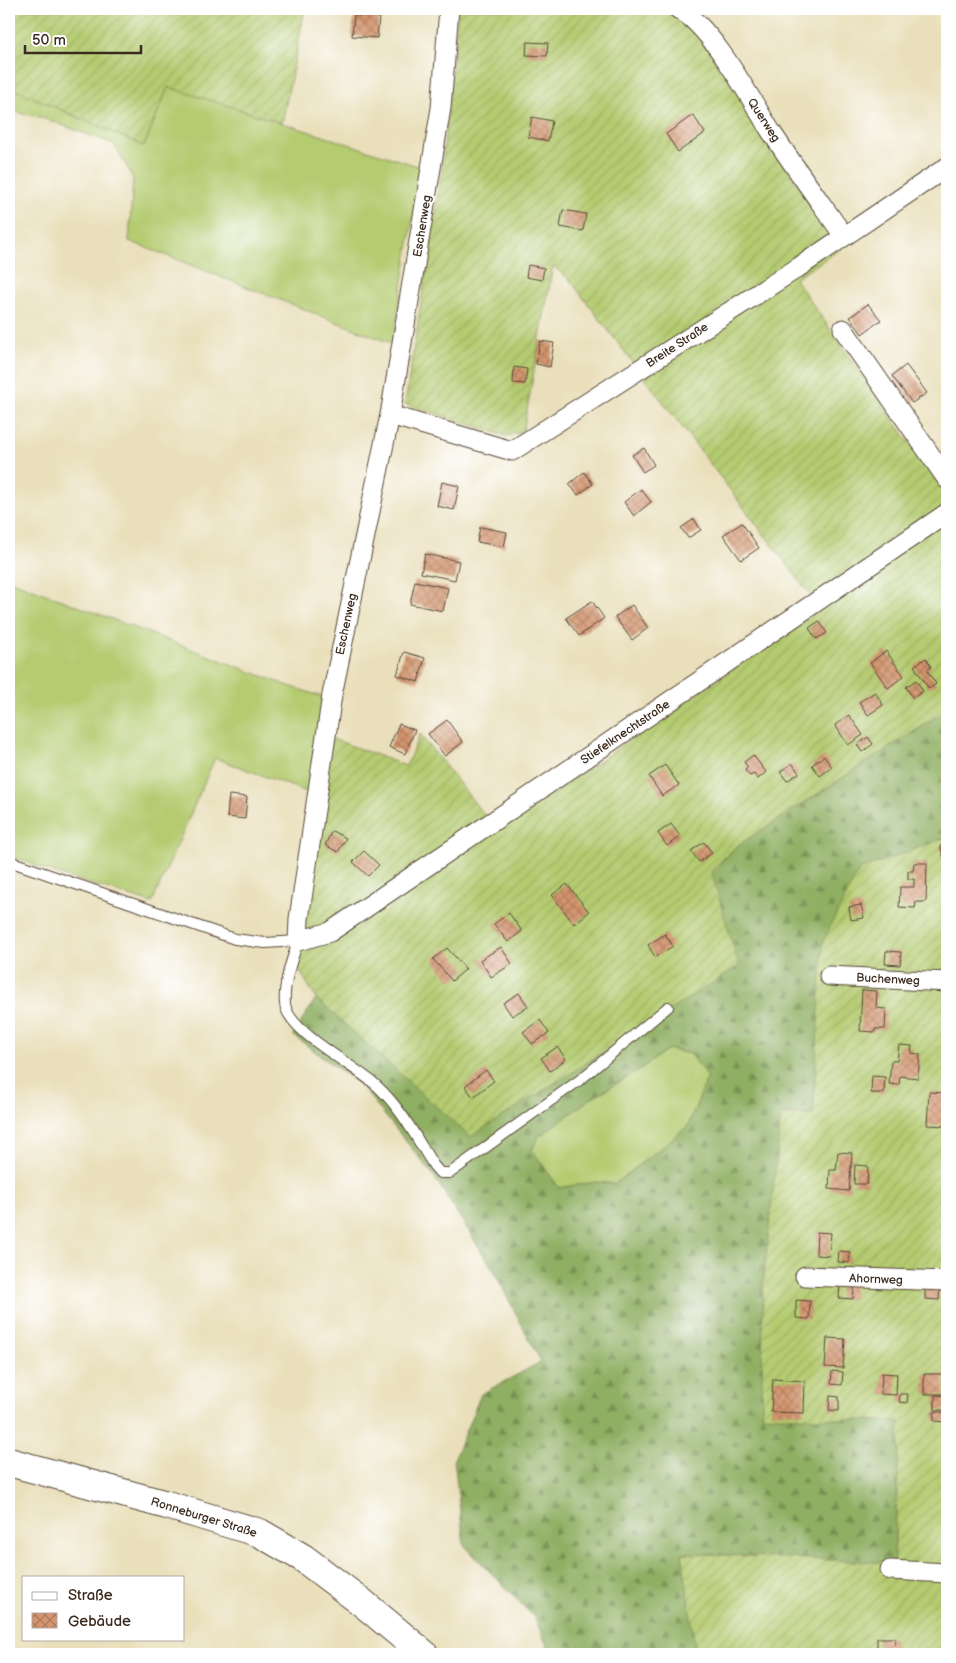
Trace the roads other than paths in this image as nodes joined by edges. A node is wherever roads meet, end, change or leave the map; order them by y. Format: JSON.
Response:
{"nodes":[{"id":1,"x":449,"y":9,"type":"edge"},
{"id":2,"x":678,"y":9,"type":"edge"},
{"id":3,"x":947,"y":167,"type":"edge"},
{"id":4,"x":844,"y":236,"type":"junction"},
{"id":5,"x":842,"y":329,"type":"dead end"},
{"id":6,"x":390,"y":415,"type":"junction"},
{"id":7,"x":947,"y":479,"type":"edge"},
{"id":8,"x":947,"y":513,"type":"edge"},
{"id":9,"x":9,"y":861,"type":"edge"},
{"id":10,"x":298,"y":941,"type":"junction"},
{"id":11,"x":829,"y":976,"type":"dead end"},
{"id":12,"x":947,"y":982,"type":"edge"},
{"id":13,"x":668,"y":1007,"type":"dead end"},
{"id":14,"x":805,"y":1276,"type":"dead end"},
{"id":15,"x":947,"y":1281,"type":"edge"},
{"id":16,"x":9,"y":1462,"type":"edge"},
{"id":17,"x":890,"y":1570,"type":"dead end"},
{"id":18,"x":947,"y":1573,"type":"edge"},
{"id":19,"x":424,"y":1654,"type":"edge"}],
"edges":[{"from":1,"to":6,"type":"street","name":"Eschenweg"},
{"from":2,"to":4,"type":"street","name":"Querweg"},
{"from":3,"to":4,"type":"street","name":"Breite Straße"},
{"from":4,"to":6,"type":"street","name":"Breite Straße"},
{"from":5,"to":7,"type":"street"},
{"from":6,"to":10,"type":"street","name":"Eschenweg"},
{"from":8,"to":10,"type":"street","name":"Stiefelknechtstraße"},
{"from":9,"to":10,"type":"lane"},
{"from":10,"to":13,"type":"lane"},
{"from":11,"to":12,"type":"street","name":"Buchenweg"},
{"from":14,"to":15,"type":"street","name":"Ahornweg"},
{"from":16,"to":19,"type":"main road","name":"Ronneburger Straße"},
{"from":17,"to":18,"type":"street"}]}
